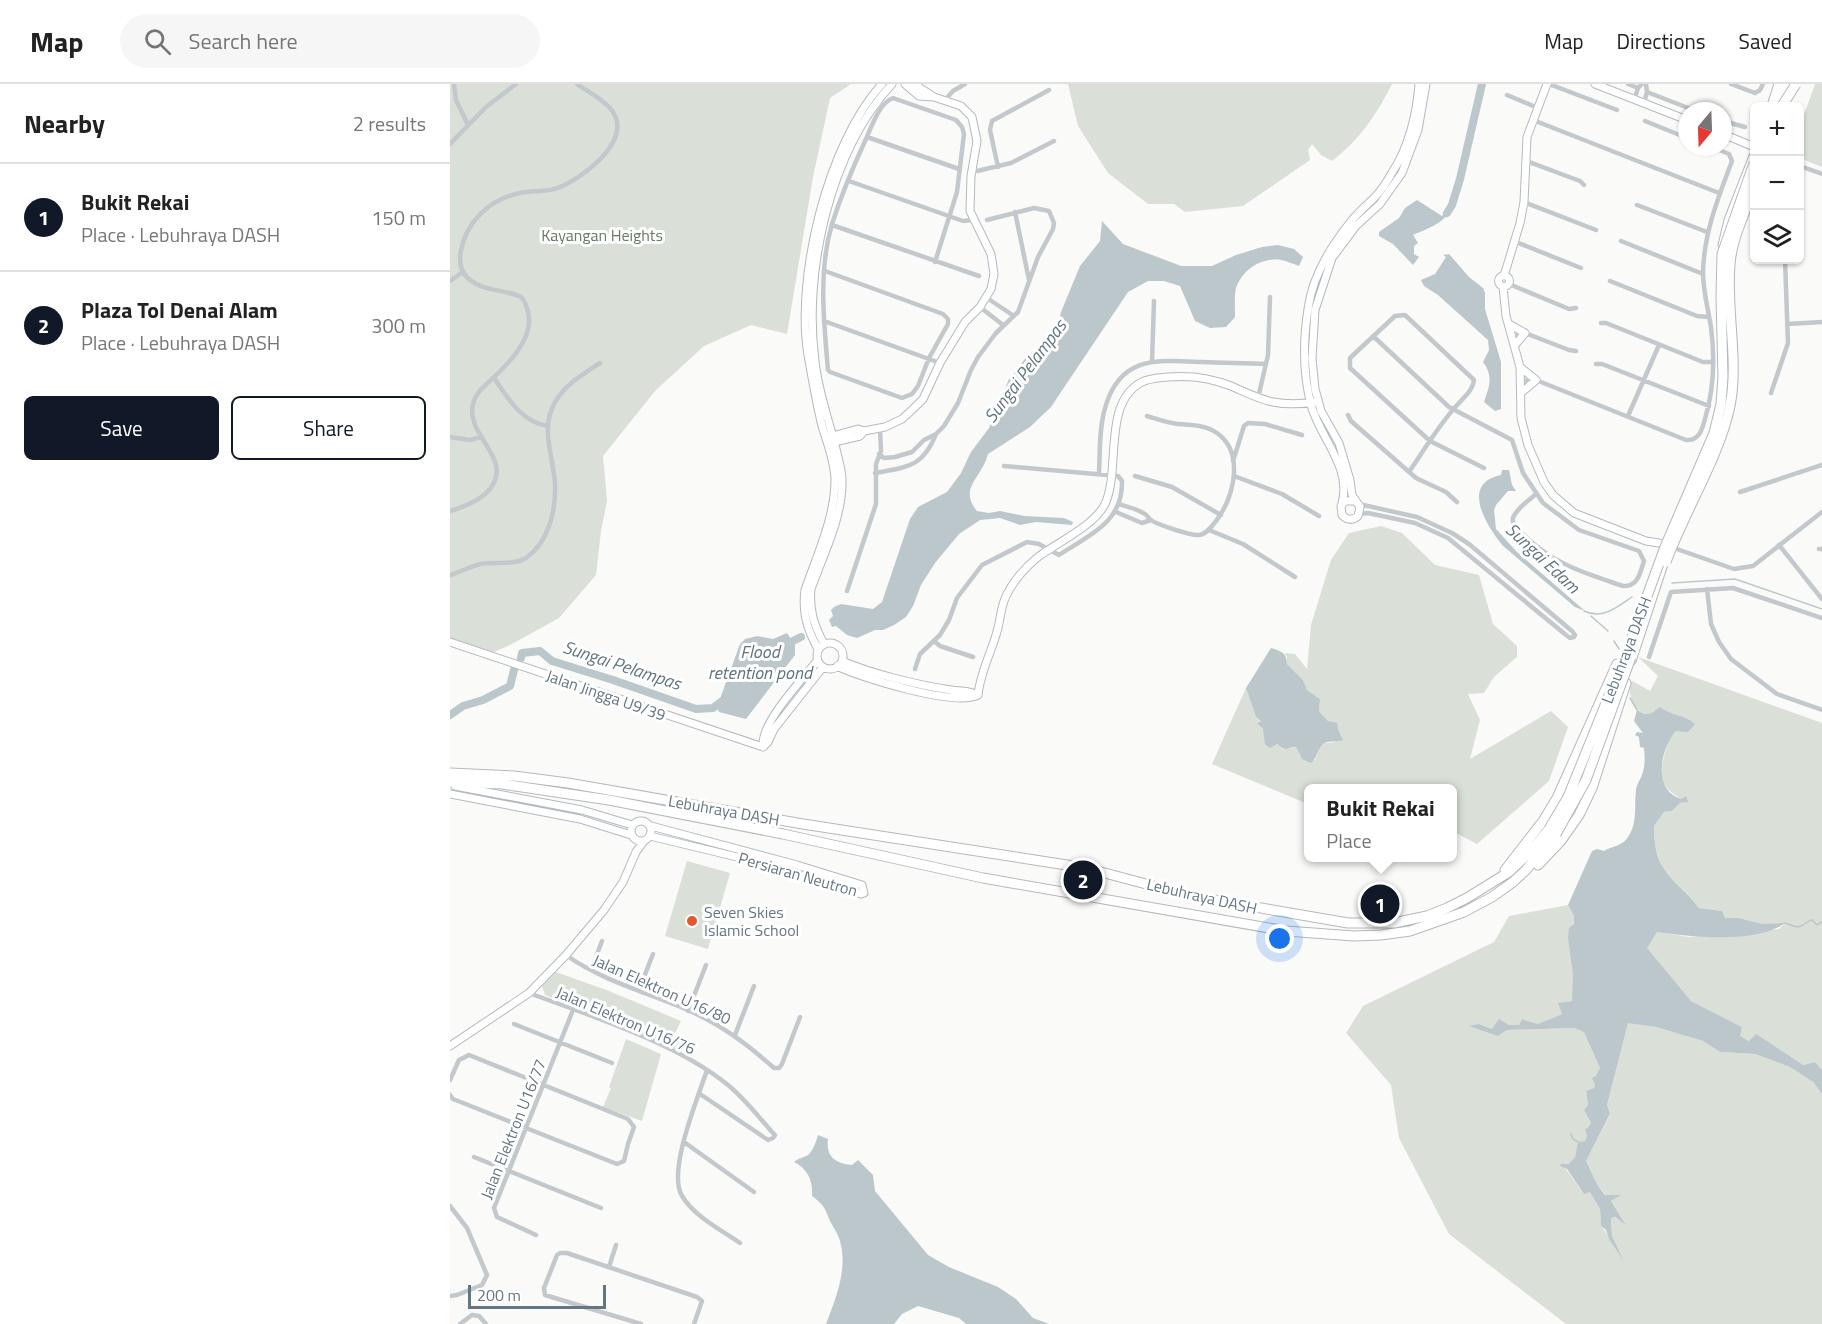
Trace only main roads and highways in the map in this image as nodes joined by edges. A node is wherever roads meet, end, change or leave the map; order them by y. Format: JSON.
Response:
{"nodes":[{"id":1,"x":1779,"y":84,"type":"edge"},
{"id":2,"x":1786,"y":84,"type":"edge"},
{"id":3,"x":1794,"y":84,"type":"edge"},
{"id":4,"x":1773,"y":102,"type":"edge"},
{"id":5,"x":1782,"y":102,"type":"edge"},
{"id":6,"x":1783,"y":102,"type":"edge"},
{"id":7,"x":1750,"y":171,"type":"edge"},
{"id":8,"x":1750,"y":199,"type":"edge"},
{"id":9,"x":1626,"y":646,"type":"road end"},
{"id":10,"x":1627,"y":681,"type":"road end"},
{"id":11,"x":450,"y":773,"type":"edge"},
{"id":12,"x":450,"y":784,"type":"edge"},
{"id":13,"x":610,"y":795,"type":"junction"},
{"id":14,"x":1552,"y":831,"type":"junction"},
{"id":15,"x":1526,"y":870,"type":"junction"},
{"id":16,"x":1500,"y":876,"type":"junction"}],
"edges":[{"from":1,"to":4,"type":"highway"},
{"from":2,"to":5,"type":"highway"},
{"from":3,"to":6,"type":"highway","bridge":true},
{"from":7,"to":14,"type":"highway","name":"Lebuhraya DASH","bridge":true},
{"from":8,"to":14,"type":"highway","name":"Lebuhraya DASH","bridge":true},
{"from":9,"to":16,"type":"highway"},
{"from":10,"to":15,"type":"highway"},
{"from":11,"to":13,"type":"highway","name":"Lebuhraya DASH"},
{"from":12,"to":13,"type":"highway","name":"Lebuhraya DASH"},
{"from":13,"to":15,"type":"highway","name":"Lebuhraya DASH"},
{"from":13,"to":16,"type":"highway","name":"Lebuhraya DASH"},
{"from":14,"to":15,"type":"highway","name":"Lebuhraya DASH"},
{"from":14,"to":16,"type":"highway","name":"Lebuhraya DASH"}]}
